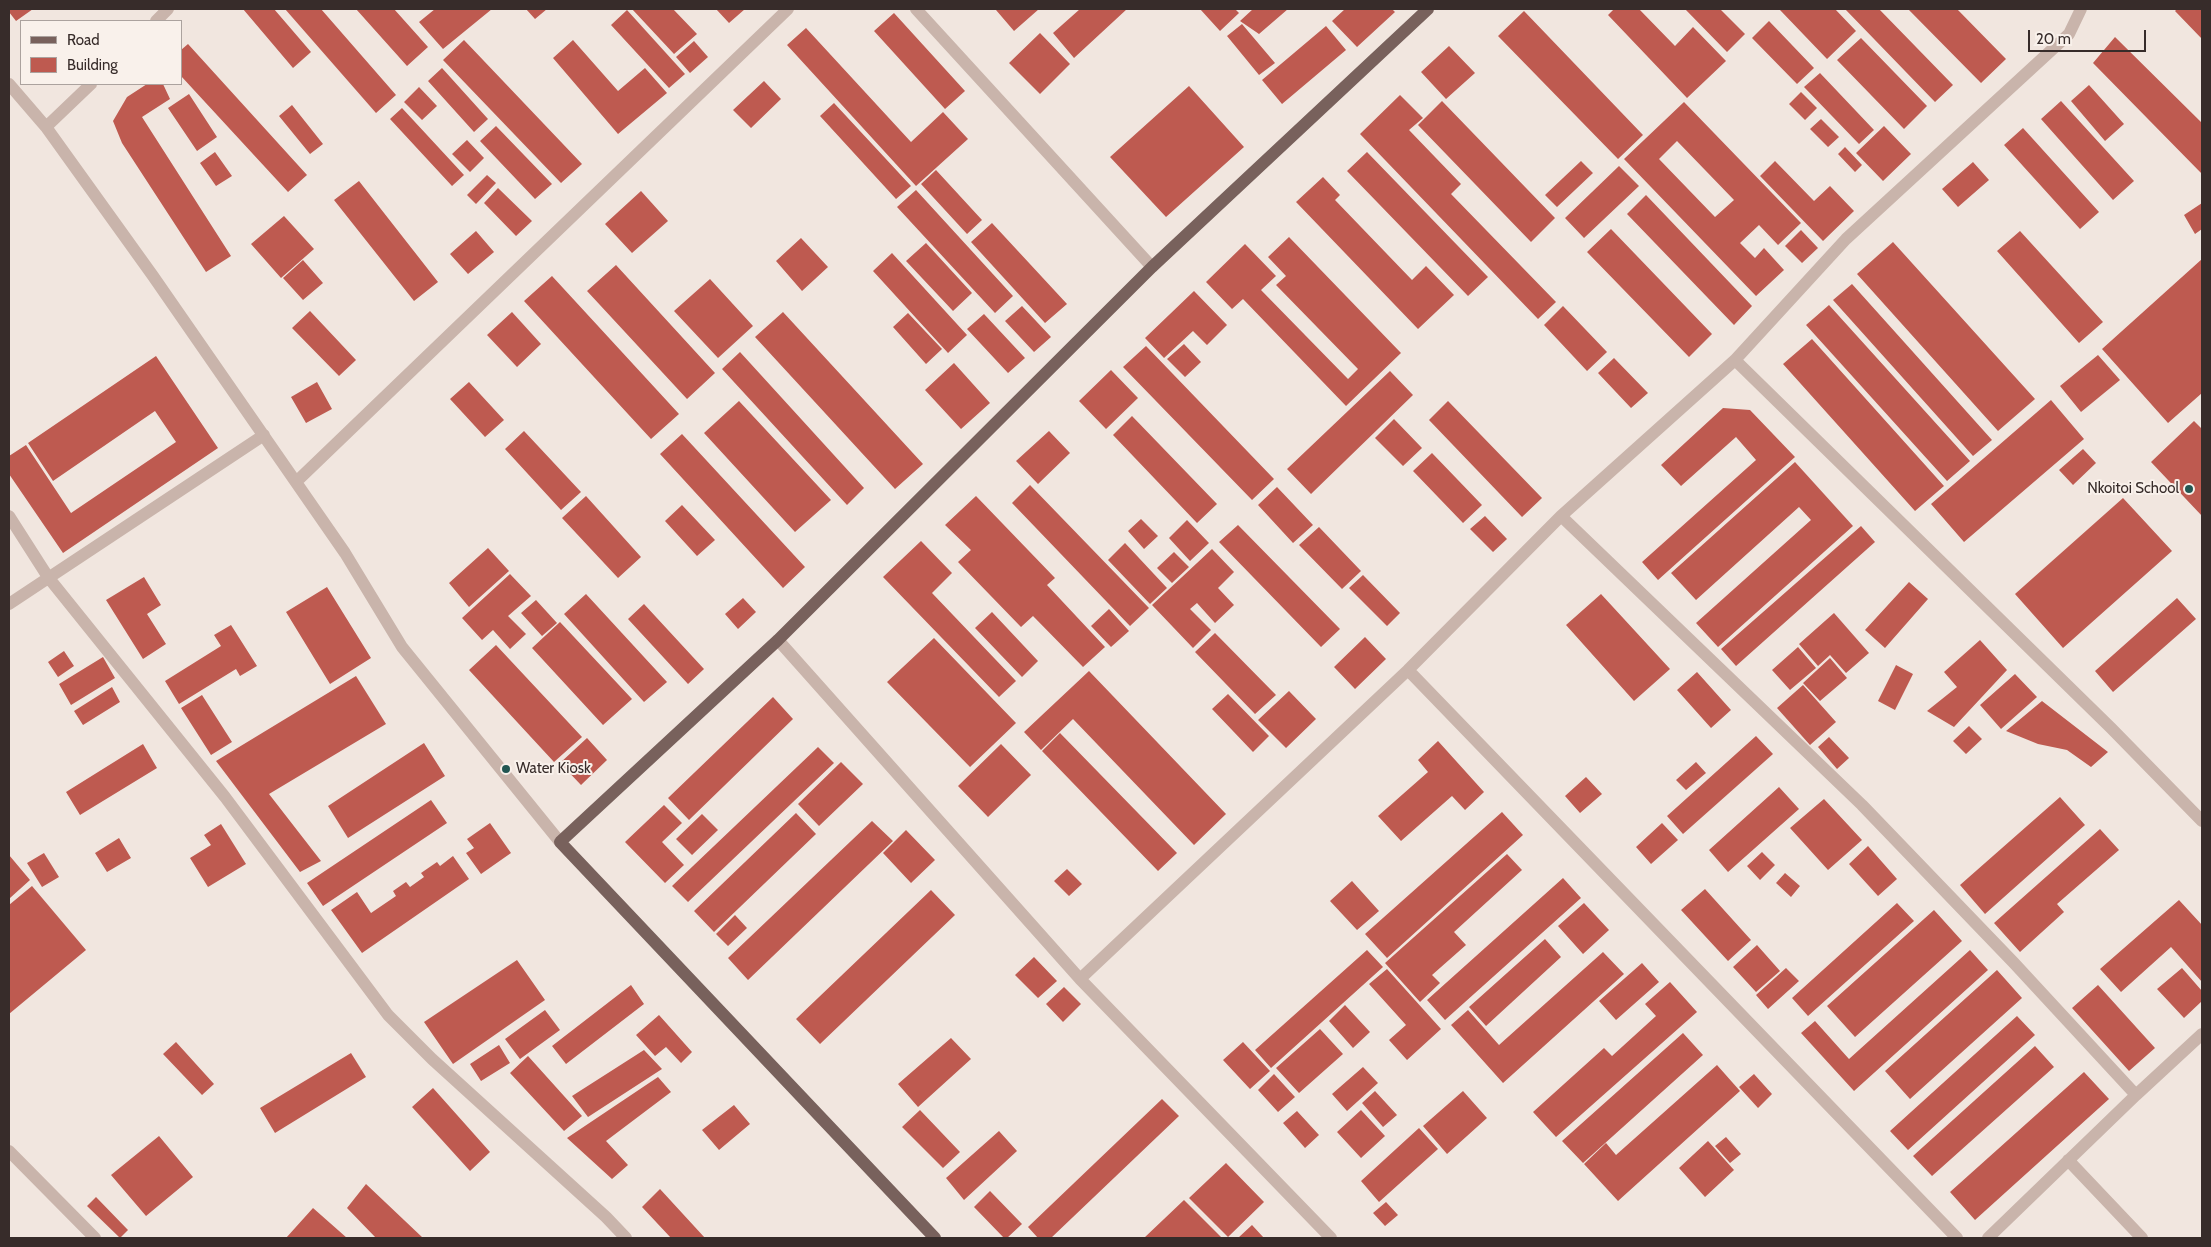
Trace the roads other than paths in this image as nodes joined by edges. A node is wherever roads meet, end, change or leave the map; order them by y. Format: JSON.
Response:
{"nodes":[{"id":1,"x":168,"y":9,"type":"edge"},
{"id":2,"x":788,"y":9,"type":"edge"},
{"id":3,"x":916,"y":9,"type":"edge"},
{"id":4,"x":1428,"y":9,"type":"edge"},
{"id":5,"x":2081,"y":9,"type":"edge"},
{"id":6,"x":157,"y":20,"type":"edge"},
{"id":7,"x":9,"y":84,"type":"edge"},
{"id":8,"x":90,"y":85,"type":"edge"},
{"id":9,"x":46,"y":127,"type":"junction"},
{"id":10,"x":1152,"y":267,"type":"junction"},
{"id":11,"x":1735,"y":360,"type":"junction"},
{"id":12,"x":264,"y":435,"type":"junction"},
{"id":13,"x":296,"y":482,"type":"junction"},
{"id":14,"x":9,"y":516,"type":"edge"},
{"id":15,"x":1561,"y":516,"type":"junction"},
{"id":16,"x":48,"y":577,"type":"junction"},
{"id":17,"x":9,"y":604,"type":"edge"},
{"id":18,"x":778,"y":640,"type":"junction"},
{"id":19,"x":1408,"y":670,"type":"junction"},
{"id":20,"x":2202,"y":821,"type":"edge"},
{"id":21,"x":560,"y":842,"type":"junction"},
{"id":22,"x":1080,"y":979,"type":"junction"},
{"id":23,"x":2202,"y":1034,"type":"edge"},
{"id":24,"x":2136,"y":1094,"type":"junction"},
{"id":25,"x":9,"y":1151,"type":"edge"},
{"id":26,"x":2068,"y":1160,"type":"junction"},
{"id":27,"x":95,"y":1238,"type":"edge"},
{"id":28,"x":626,"y":1238,"type":"edge"},
{"id":29,"x":936,"y":1238,"type":"edge"},
{"id":30,"x":1331,"y":1238,"type":"edge"},
{"id":31,"x":1958,"y":1238,"type":"edge"},
{"id":32,"x":1988,"y":1238,"type":"edge"},
{"id":33,"x":2142,"y":1238,"type":"edge"}],
"edges":[{"from":1,"to":6,"type":"street"},
{"from":2,"to":13,"type":"street"},
{"from":3,"to":10,"type":"street"},
{"from":4,"to":10,"type":"main road"},
{"from":5,"to":11,"type":"street"},
{"from":7,"to":9,"type":"street"},
{"from":8,"to":9,"type":"street"},
{"from":9,"to":12,"type":"street"},
{"from":10,"to":18,"type":"main road"},
{"from":11,"to":15,"type":"street"},
{"from":11,"to":20,"type":"street"},
{"from":12,"to":13,"type":"street"},
{"from":12,"to":16,"type":"street"},
{"from":13,"to":21,"type":"street"},
{"from":14,"to":16,"type":"street"},
{"from":15,"to":19,"type":"street"},
{"from":15,"to":24,"type":"street"},
{"from":16,"to":17,"type":"street"},
{"from":16,"to":28,"type":"street"},
{"from":18,"to":21,"type":"main road"},
{"from":18,"to":22,"type":"street"},
{"from":19,"to":22,"type":"street"},
{"from":19,"to":31,"type":"street"},
{"from":21,"to":29,"type":"main road"},
{"from":22,"to":30,"type":"street"},
{"from":23,"to":24,"type":"street"},
{"from":24,"to":26,"type":"street"},
{"from":25,"to":27,"type":"street"},
{"from":26,"to":32,"type":"street"},
{"from":26,"to":33,"type":"street"}]}
